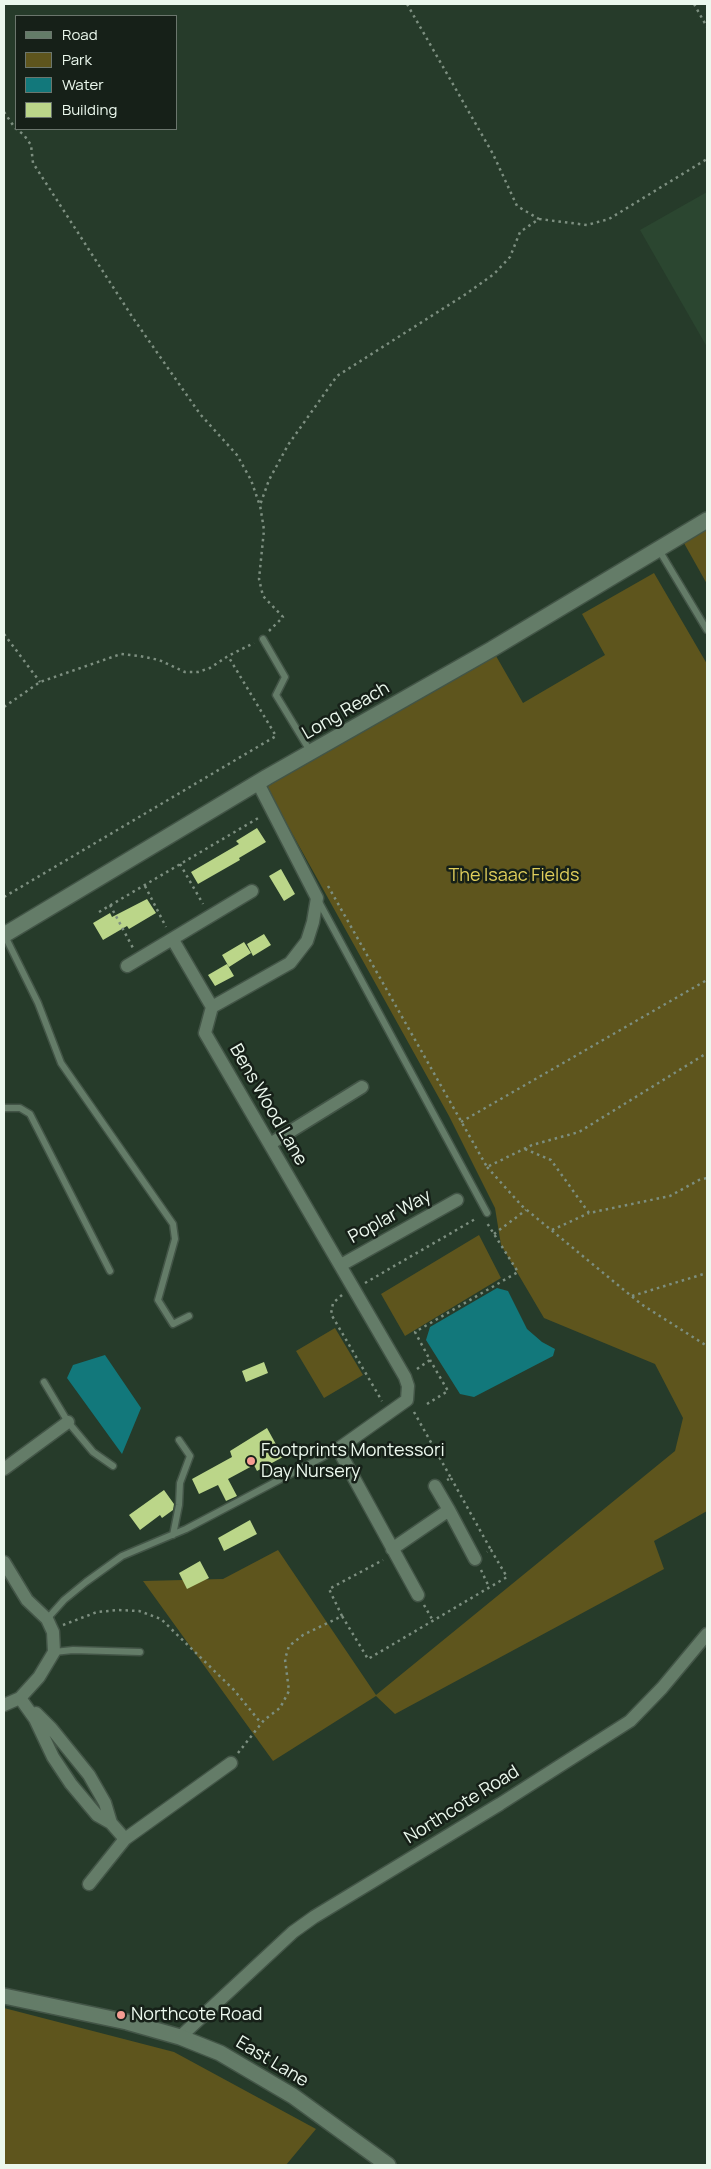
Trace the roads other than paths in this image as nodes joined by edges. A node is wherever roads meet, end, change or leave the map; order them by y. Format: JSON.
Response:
{"nodes":[{"id":1,"x":707,"y":520,"type":"edge"},
{"id":2,"x":659,"y":550,"type":"junction"},
{"id":3,"x":707,"y":630,"type":"edge"},
{"id":4,"x":264,"y":638,"type":"road end"},
{"id":5,"x":310,"y":752,"type":"junction"},
{"id":6,"x":258,"y":783,"type":"junction"},
{"id":7,"x":252,"y":891,"type":"dead end"},
{"id":8,"x":317,"y":898,"type":"junction"},
{"id":9,"x":4,"y":935,"type":"edge"},
{"id":10,"x":173,"y":940,"type":"junction"},
{"id":11,"x":127,"y":966,"type":"dead end"},
{"id":12,"x":212,"y":1007,"type":"junction"},
{"id":13,"x":362,"y":1087,"type":"dead end"},
{"id":14,"x":4,"y":1108,"type":"edge"},
{"id":15,"x":270,"y":1144,"type":"junction"},
{"id":16,"x":457,"y":1200,"type":"dead end"},
{"id":17,"x":485,"y":1214,"type":"road end"},
{"id":18,"x":341,"y":1265,"type":"junction"},
{"id":19,"x":110,"y":1271,"type":"dead end"},
{"id":20,"x":189,"y":1316,"type":"dead end"},
{"id":21,"x":44,"y":1382,"type":"dead end"},
{"id":22,"x":68,"y":1422,"type":"junction"},
{"id":23,"x":179,"y":1440,"type":"dead end"},
{"id":24,"x":338,"y":1449,"type":"junction"},
{"id":25,"x":113,"y":1466,"type":"dead end"},
{"id":26,"x":4,"y":1469,"type":"edge"},
{"id":27,"x":435,"y":1486,"type":"road end"},
{"id":28,"x":449,"y":1510,"type":"junction"},
{"id":29,"x":173,"y":1535,"type":"junction"},
{"id":30,"x":393,"y":1551,"type":"junction"},
{"id":31,"x":475,"y":1559,"type":"road end"},
{"id":32,"x":4,"y":1562,"type":"edge"},
{"id":33,"x":418,"y":1595,"type":"dead end"},
{"id":34,"x":47,"y":1619,"type":"junction"},
{"id":35,"x":707,"y":1634,"type":"edge"},
{"id":36,"x":54,"y":1652,"type":"junction"},
{"id":37,"x":140,"y":1652,"type":"dead end"},
{"id":38,"x":20,"y":1698,"type":"junction"},
{"id":39,"x":4,"y":1705,"type":"edge"},
{"id":40,"x":231,"y":1763,"type":"road end"},
{"id":41,"x":111,"y":1823,"type":"junction"},
{"id":42,"x":125,"y":1839,"type":"junction"},
{"id":43,"x":89,"y":1884,"type":"dead end"},
{"id":44,"x":4,"y":1996,"type":"edge"},
{"id":45,"x":180,"y":2037,"type":"junction"},
{"id":46,"x":388,"y":2165,"type":"edge"}],
"edges":[{"from":1,"to":2,"type":"street","name":"Long Reach"},
{"from":2,"to":3,"type":"lane"},
{"from":2,"to":5,"type":"street","name":"Long Reach"},
{"from":4,"to":5,"type":"lane"},
{"from":5,"to":6,"type":"street","name":"Long Reach"},
{"from":6,"to":8,"type":"street"},
{"from":6,"to":9,"type":"street","name":"Long Reach"},
{"from":7,"to":10,"type":"street"},
{"from":8,"to":12,"type":"street"},
{"from":8,"to":17,"type":"lane"},
{"from":9,"to":20,"type":"lane"},
{"from":10,"to":11,"type":"street"},
{"from":10,"to":12,"type":"street"},
{"from":12,"to":15,"type":"street","name":"Bens Wood Lane"},
{"from":13,"to":15,"type":"street"},
{"from":14,"to":19,"type":"lane"},
{"from":15,"to":18,"type":"street","name":"Bens Wood Lane"},
{"from":16,"to":18,"type":"street","name":"Poplar Way"},
{"from":18,"to":24,"type":"street","name":"Bens Wood Lane"},
{"from":21,"to":22,"type":"lane"},
{"from":22,"to":25,"type":"lane"},
{"from":22,"to":26,"type":"street"},
{"from":23,"to":29,"type":"lane"},
{"from":24,"to":29,"type":"lane"},
{"from":24,"to":30,"type":"street"},
{"from":27,"to":28,"type":"street"},
{"from":28,"to":30,"type":"street"},
{"from":28,"to":31,"type":"street"},
{"from":29,"to":34,"type":"lane"},
{"from":30,"to":33,"type":"street"},
{"from":32,"to":34,"type":"street"},
{"from":34,"to":36,"type":"street"},
{"from":35,"to":45,"type":"street","name":"Northcote Road"},
{"from":36,"to":37,"type":"lane"},
{"from":36,"to":38,"type":"street"},
{"from":38,"to":39,"type":"street"},
{"from":38,"to":41,"type":"street"},
{"from":38,"to":41,"type":"street"},
{"from":40,"to":42,"type":"street"},
{"from":41,"to":42,"type":"street"},
{"from":42,"to":43,"type":"street"},
{"from":44,"to":45,"type":"street","name":"East Lane"},
{"from":45,"to":46,"type":"street","name":"East Lane"}]}
